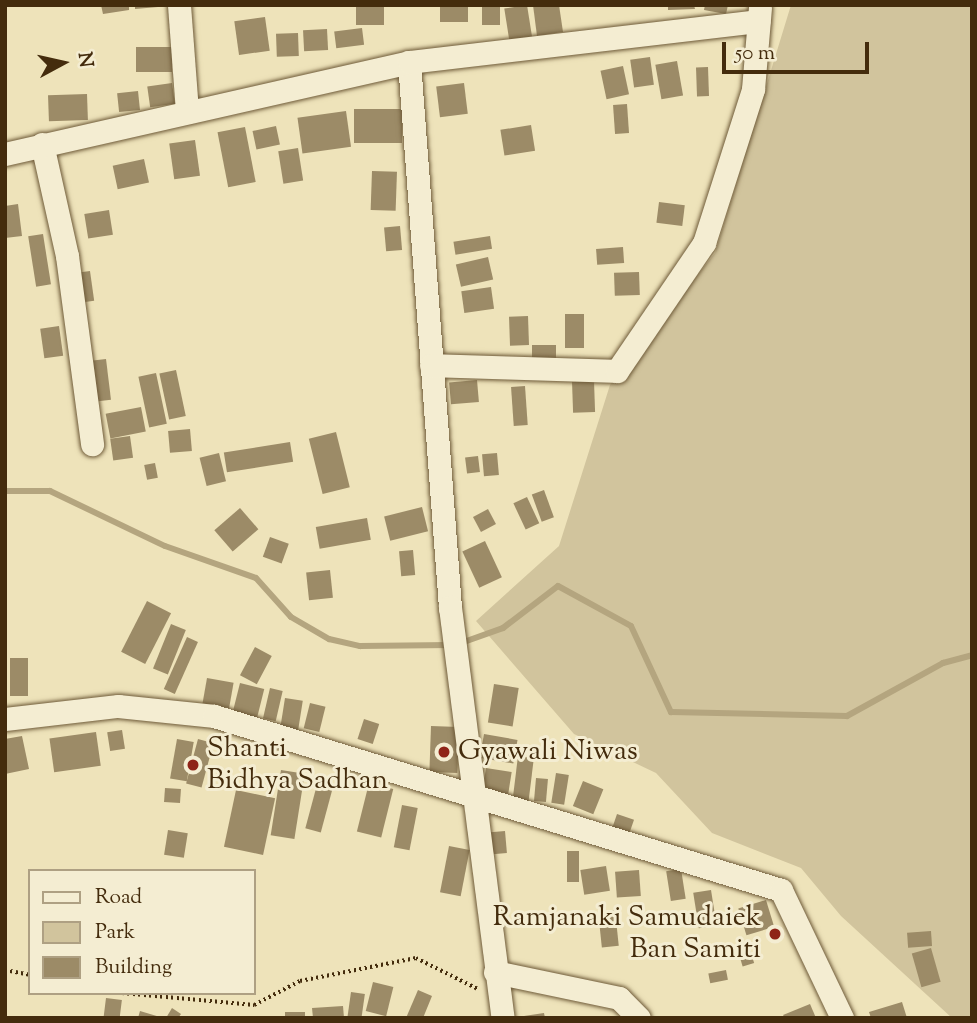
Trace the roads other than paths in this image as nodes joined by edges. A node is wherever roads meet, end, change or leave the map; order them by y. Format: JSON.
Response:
{"nodes":[{"id":1,"x":179,"y":5,"type":"edge"},
{"id":2,"x":760,"y":13,"type":"edge"},
{"id":3,"x":409,"y":62,"type":"junction"},
{"id":4,"x":187,"y":111,"type":"junction"},
{"id":5,"x":42,"y":144,"type":"junction"},
{"id":6,"x":5,"y":154,"type":"edge"},
{"id":7,"x":431,"y":365,"type":"junction"},
{"id":8,"x":92,"y":444,"type":"dead end"},
{"id":9,"x":5,"y":719,"type":"edge"},
{"id":10,"x":471,"y":800,"type":"junction"},
{"id":11,"x":495,"y":972,"type":"junction"},
{"id":12,"x":503,"y":1018,"type":"edge"},
{"id":13,"x":639,"y":1018,"type":"edge"},
{"id":14,"x":842,"y":1018,"type":"edge"}],
"edges":[{"from":1,"to":4,"type":"street"},
{"from":2,"to":3,"type":"street"},
{"from":2,"to":7,"type":"street"},
{"from":3,"to":4,"type":"street"},
{"from":3,"to":7,"type":"street"},
{"from":4,"to":5,"type":"street"},
{"from":5,"to":6,"type":"street"},
{"from":5,"to":8,"type":"street"},
{"from":7,"to":10,"type":"street"},
{"from":9,"to":10,"type":"street"},
{"from":10,"to":11,"type":"street"},
{"from":10,"to":14,"type":"street"},
{"from":11,"to":12,"type":"street"},
{"from":11,"to":13,"type":"street"}]}
